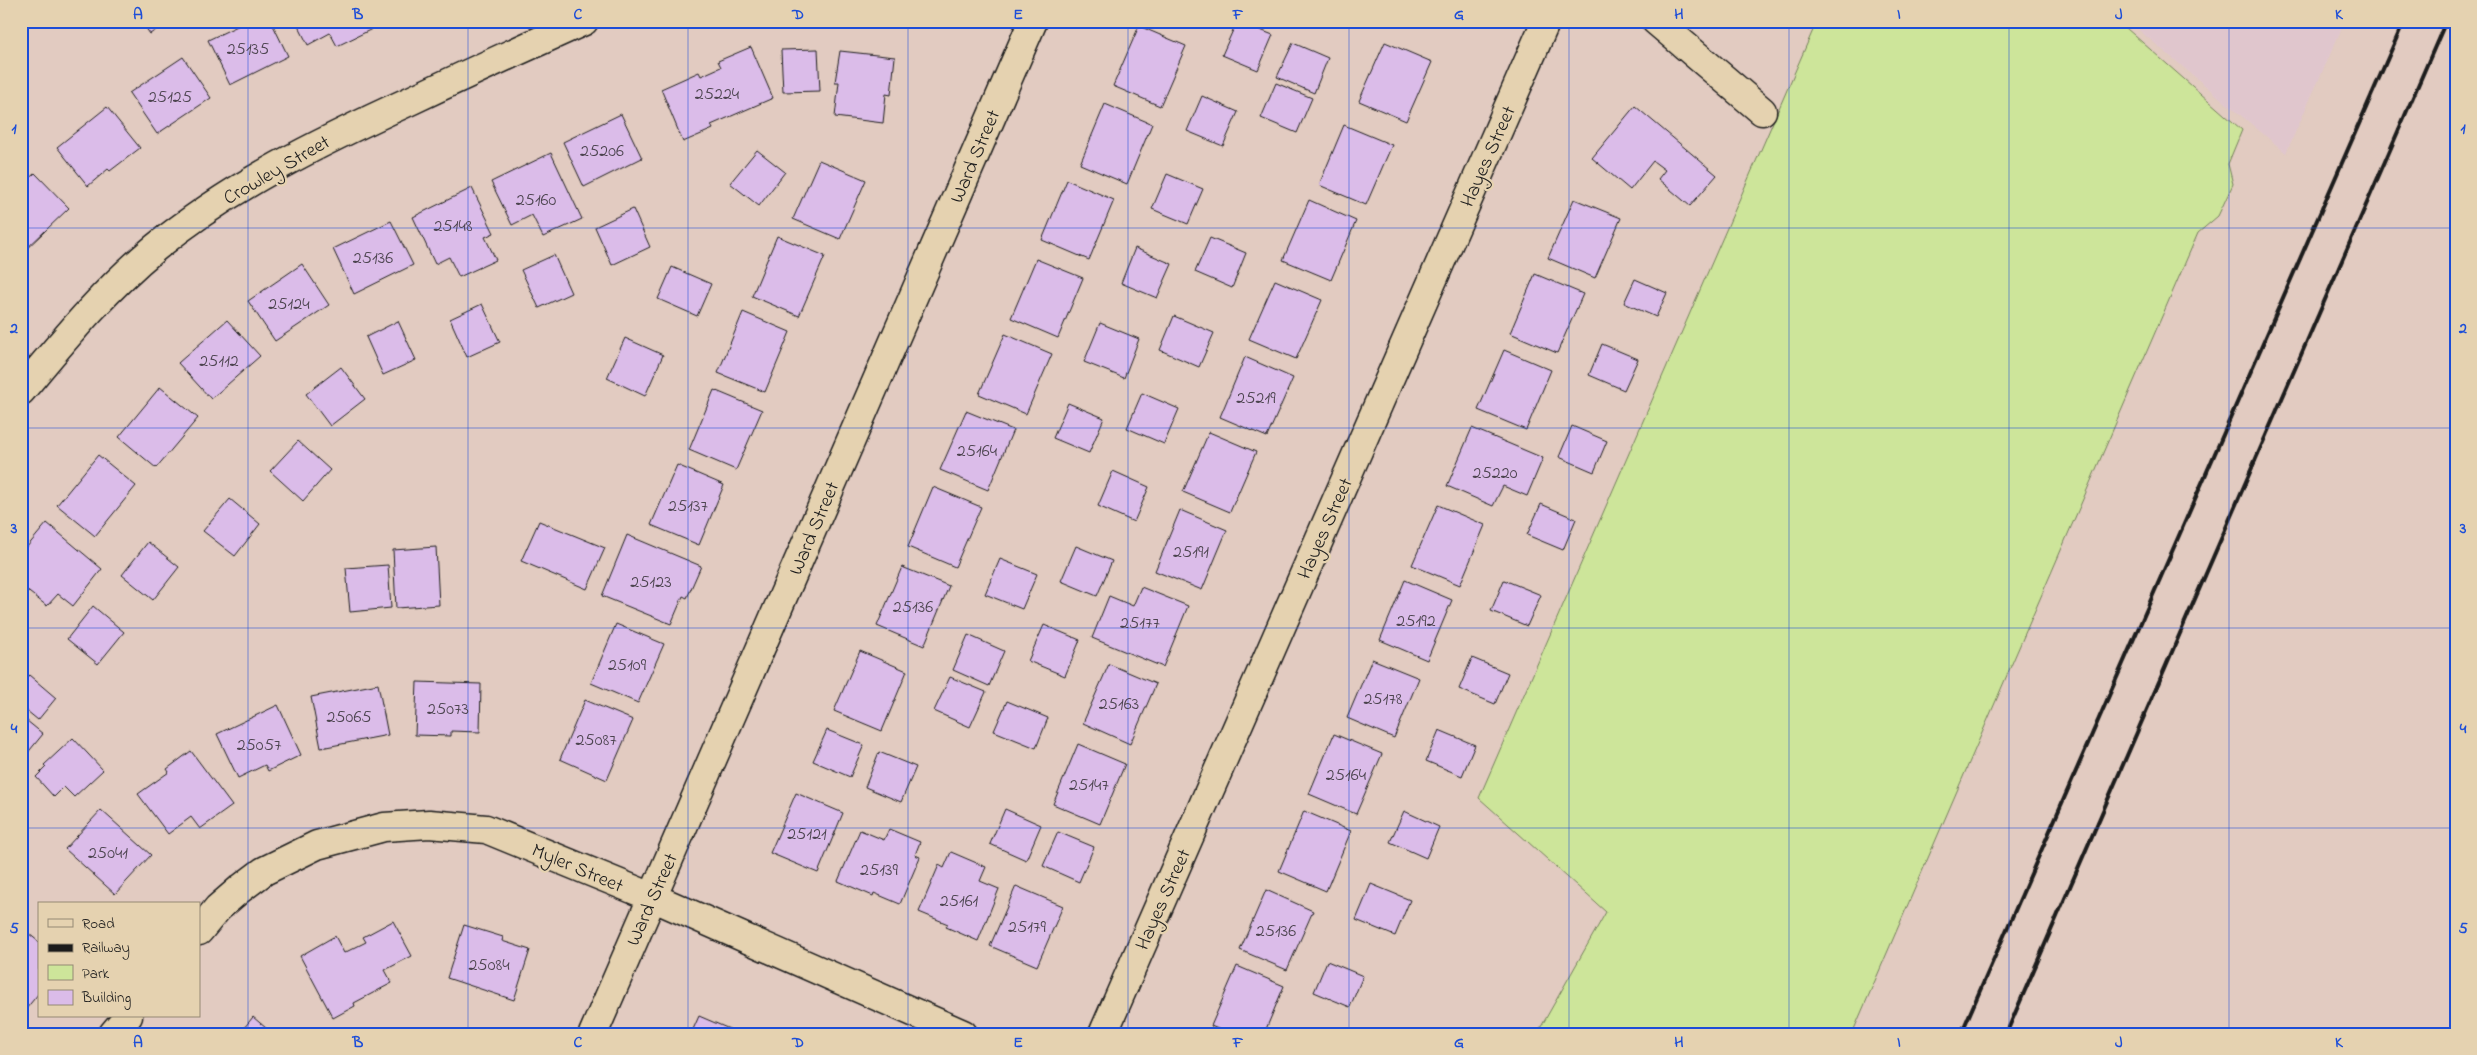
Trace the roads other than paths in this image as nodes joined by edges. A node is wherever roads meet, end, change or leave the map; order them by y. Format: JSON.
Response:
{"nodes":[{"id":1,"x":584,"y":21,"type":"edge"},
{"id":2,"x":1033,"y":21,"type":"edge"},
{"id":3,"x":1546,"y":21,"type":"edge"},
{"id":4,"x":1656,"y":21,"type":"edge"},
{"id":5,"x":1762,"y":111,"type":"dead end"},
{"id":6,"x":21,"y":391,"type":"edge"},
{"id":7,"x":652,"y":897,"type":"junction"},
{"id":8,"x":200,"y":930,"type":"edge"},
{"id":9,"x":126,"y":1018,"type":"edge"},
{"id":10,"x":113,"y":1034,"type":"edge"},
{"id":11,"x":593,"y":1034,"type":"edge"},
{"id":12,"x":963,"y":1034,"type":"edge"},
{"id":13,"x":1103,"y":1034,"type":"edge"}],
"edges":[{"from":1,"to":6,"type":"street","name":"Crowley Street"},
{"from":2,"to":7,"type":"street","name":"Ward Street"},
{"from":3,"to":13,"type":"street","name":"Hayes Street"},
{"from":4,"to":5,"type":"street"},
{"from":7,"to":8,"type":"street","name":"Myler Street"},
{"from":7,"to":11,"type":"street","name":"Ward Street"},
{"from":7,"to":12,"type":"street","name":"Myler Street"},
{"from":9,"to":10,"type":"street"}]}
